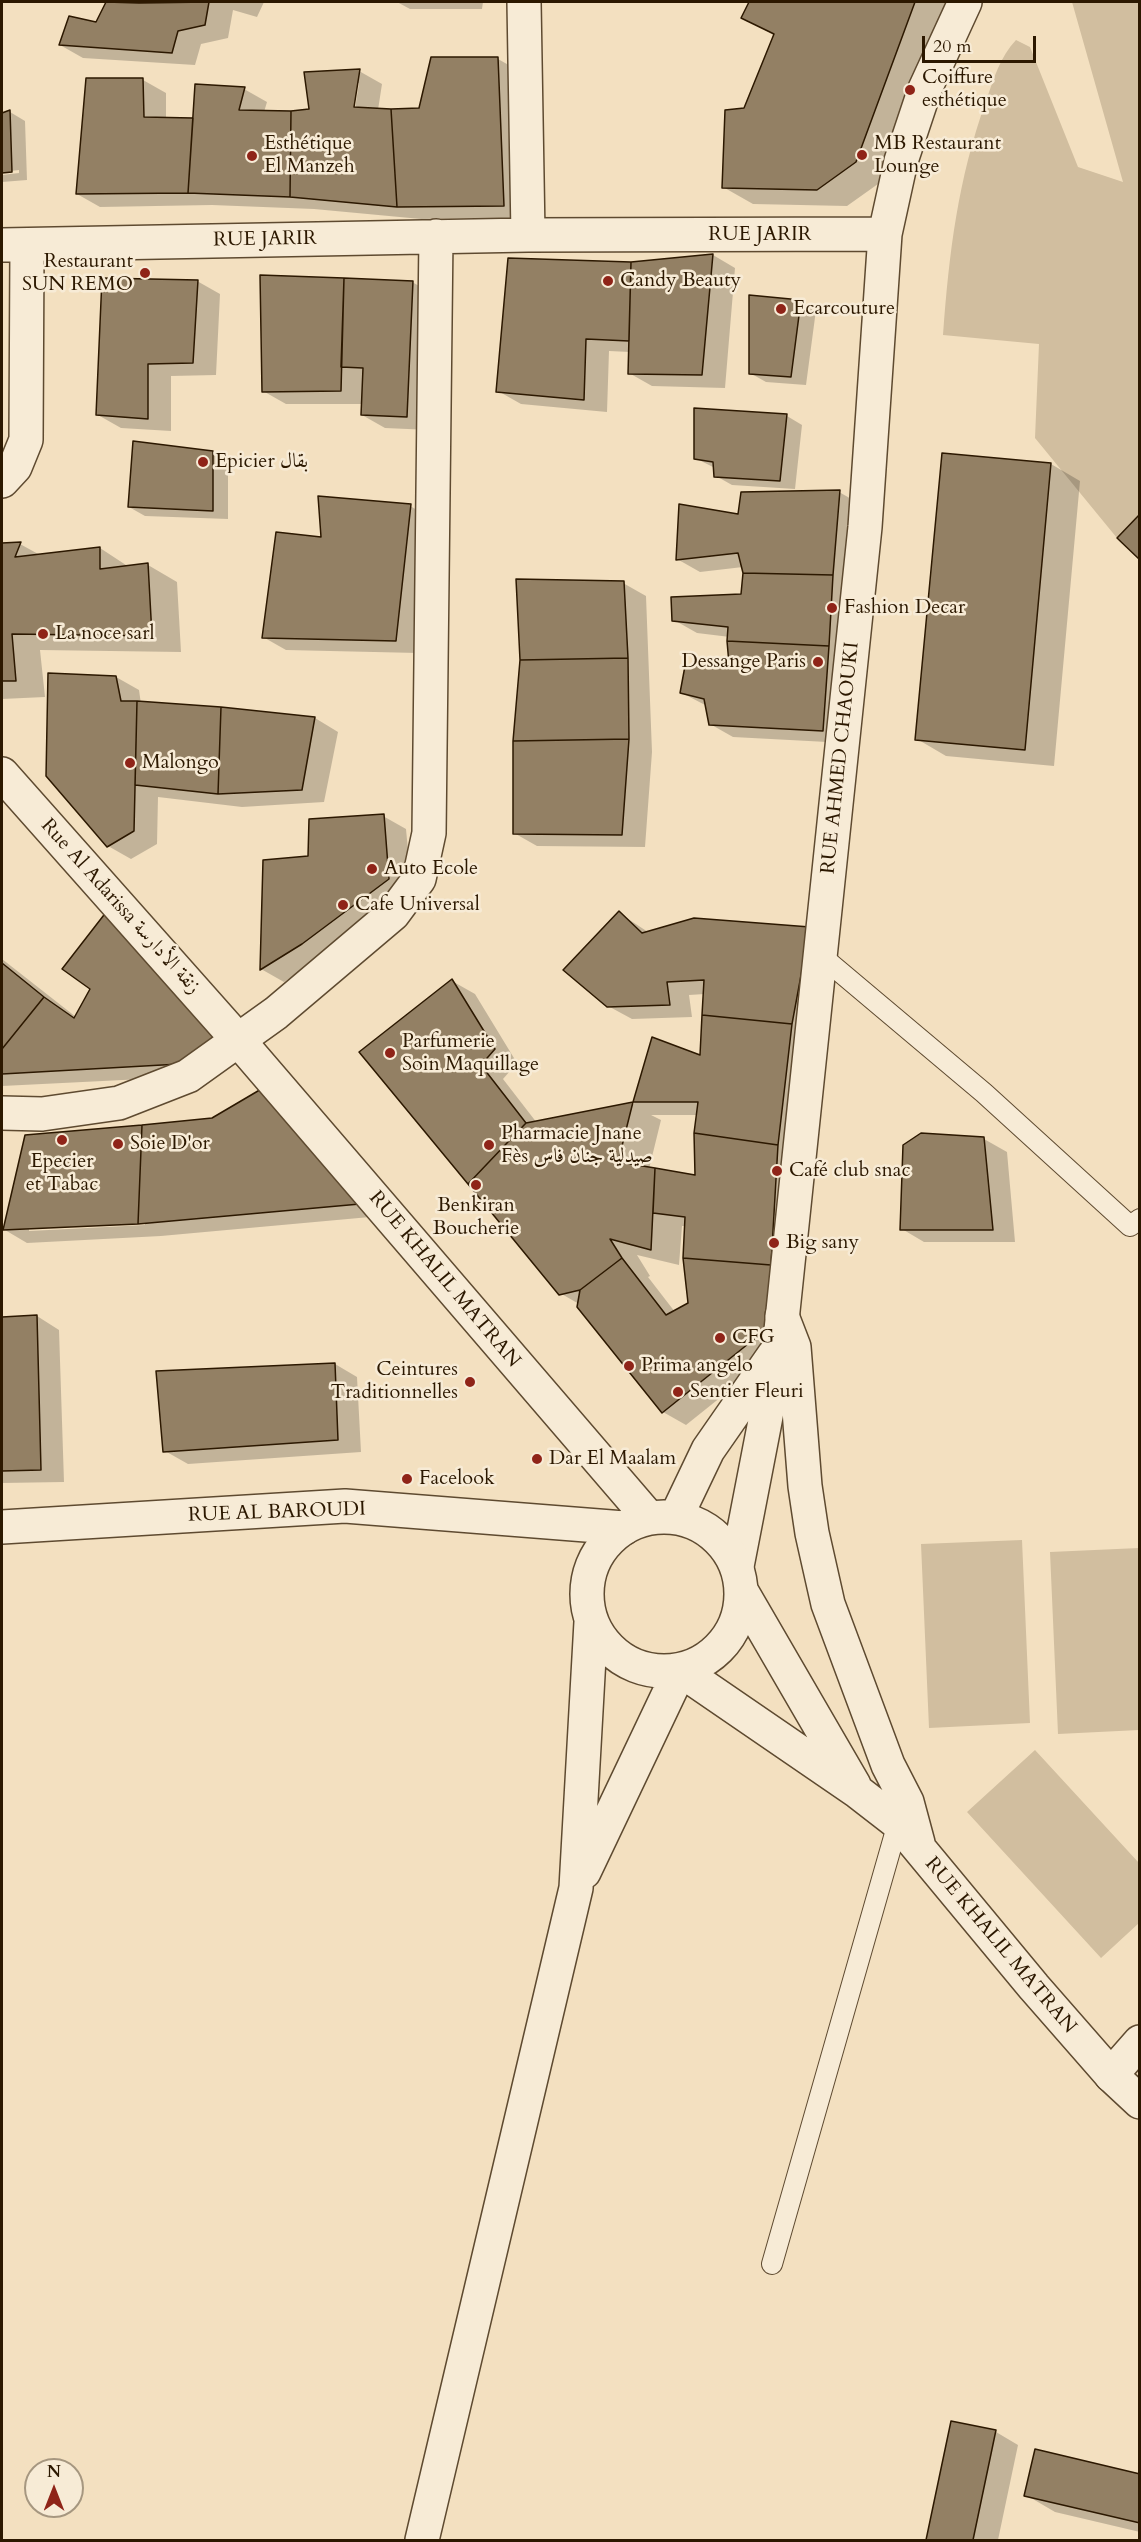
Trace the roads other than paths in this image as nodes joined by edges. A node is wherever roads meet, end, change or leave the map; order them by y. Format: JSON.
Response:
{"nodes":[{"id":1,"x":524,"y":2,"type":"edge"},
{"id":2,"x":965,"y":2,"type":"edge"},
{"id":3,"x":885,"y":234,"type":"junction"},
{"id":4,"x":528,"y":235,"type":"junction"},
{"id":5,"x":436,"y":236,"type":"junction"},
{"id":6,"x":14,"y":245,"type":"edge"},
{"id":7,"x":2,"y":481,"type":"edge"},
{"id":8,"x":2,"y":774,"type":"edge"},
{"id":9,"x":820,"y":955,"type":"junction"},
{"id":10,"x":239,"y":1041,"type":"junction"},
{"id":11,"x":2,"y":1113,"type":"edge"},
{"id":12,"x":1136,"y":1227,"type":"edge"},
{"id":13,"x":782,"y":1316,"type":"junction"},
{"id":14,"x":779,"y":1348,"type":"junction"},
{"id":15,"x":649,"y":1521,"type":"junction"},
{"id":16,"x":2,"y":1527,"type":"edge"},
{"id":17,"x":739,"y":1579,"type":"junction"},
{"id":18,"x":591,"y":1622,"type":"junction"},
{"id":19,"x":680,"y":1670,"type":"junction"},
{"id":20,"x":858,"y":1792,"type":"junction"},
{"id":21,"x":898,"y":1823,"type":"junction"},
{"id":22,"x":921,"y":1853,"type":"junction"},
{"id":23,"x":576,"y":1887,"type":"junction"},
{"id":24,"x":1140,"y":2042,"type":"edge"},
{"id":25,"x":1111,"y":2075,"type":"junction"},
{"id":26,"x":1140,"y":2103,"type":"edge"},
{"id":27,"x":772,"y":2264,"type":"dead end"},
{"id":28,"x":422,"y":2541,"type":"edge"}],
"edges":[{"from":1,"to":4,"type":"street"},
{"from":2,"to":3,"type":"street","name":"RUE AHMED CHAOUKI"},
{"from":3,"to":4,"type":"street","name":"RUE JARIR"},
{"from":3,"to":9,"type":"street","name":"RUE AHMED CHAOUKI"},
{"from":4,"to":5,"type":"street","name":"RUE JARIR"},
{"from":5,"to":6,"type":"street","name":"RUE JARIR"},
{"from":5,"to":10,"type":"street"},
{"from":6,"to":7,"type":"street"},
{"from":8,"to":10,"type":"street","name":"Rue Al Adarissa زنقة الأدارسة"},
{"from":9,"to":12,"type":"lane"},
{"from":9,"to":13,"type":"street","name":"RUE AHMED CHAOUKI"},
{"from":10,"to":11,"type":"street"},
{"from":10,"to":15,"type":"street","name":"RUE KHALIL MATRAN"},
{"from":13,"to":14,"type":"street","name":"RUE AHMED CHAOUKI"},
{"from":13,"to":22,"type":"street"},
{"from":14,"to":15,"type":"street","name":"RUE AHMED CHAOUKI"},
{"from":14,"to":17,"type":"street","name":"RUE AHMED CHAOUKI"},
{"from":15,"to":16,"type":"street","name":"RUE AL BAROUDI"},
{"from":15,"to":17,"type":"street"},
{"from":15,"to":18,"type":"street"},
{"from":17,"to":19,"type":"street"},
{"from":17,"to":20,"type":"street","name":"RUE KHALIL MATRAN"},
{"from":18,"to":19,"type":"street"},
{"from":18,"to":23,"type":"street"},
{"from":19,"to":20,"type":"street","name":"RUE KHALIL MATRAN"},
{"from":19,"to":23,"type":"street"},
{"from":20,"to":21,"type":"street","name":"RUE KHALIL MATRAN"},
{"from":21,"to":22,"type":"street","name":"RUE KHALIL MATRAN"},
{"from":21,"to":27,"type":"lane"},
{"from":22,"to":25,"type":"street","name":"RUE KHALIL MATRAN"},
{"from":23,"to":28,"type":"street"},
{"from":24,"to":25,"type":"street"},
{"from":25,"to":26,"type":"street","name":"RUE KHALIL MATRAN"}]}
